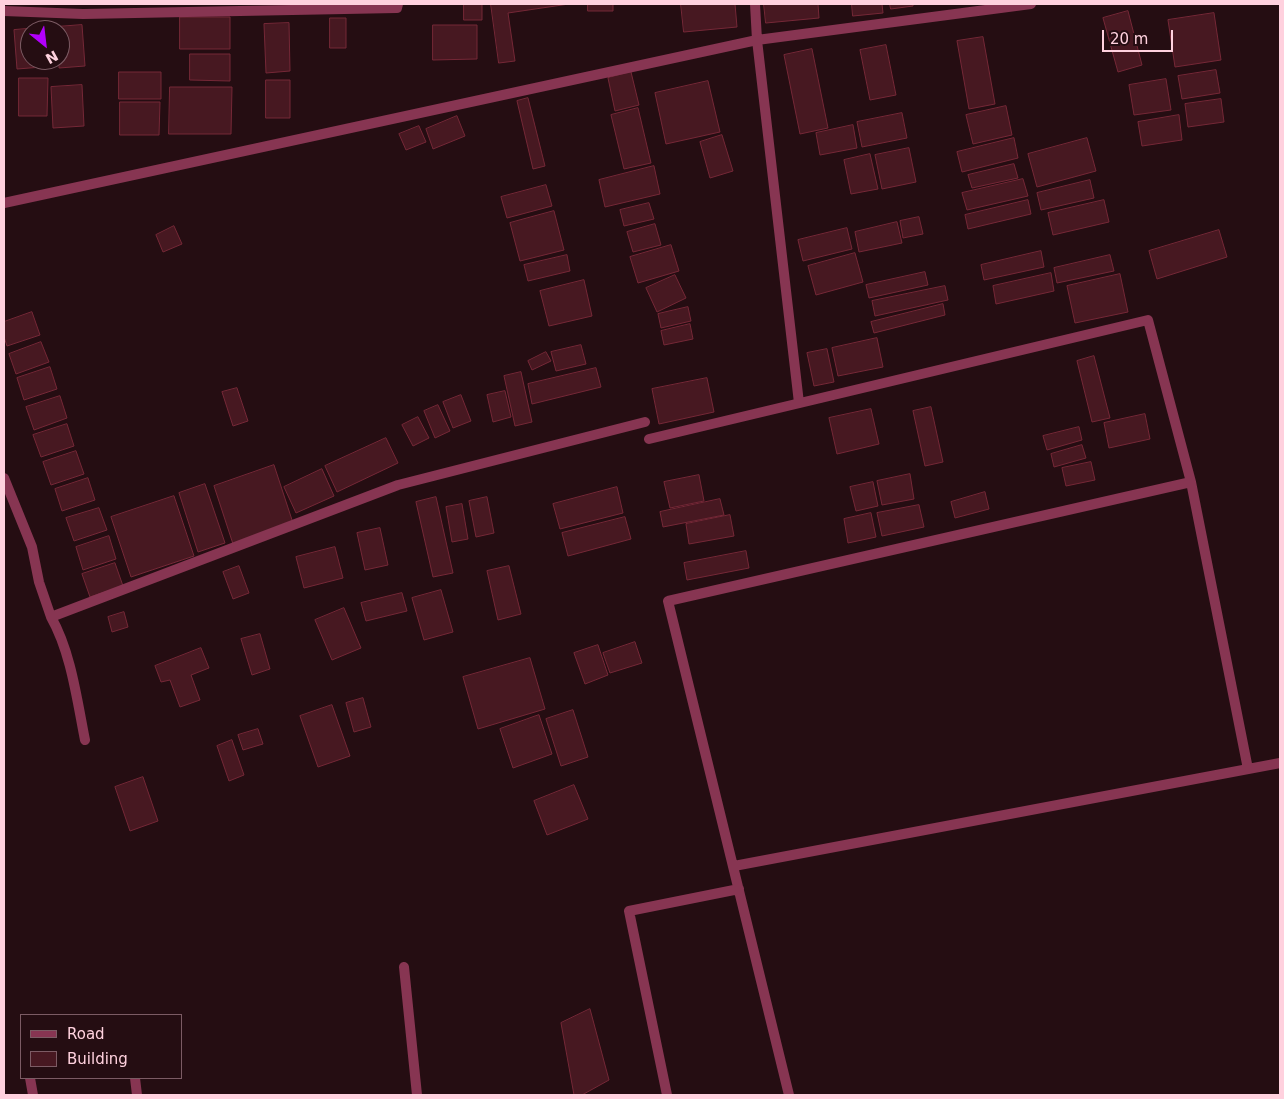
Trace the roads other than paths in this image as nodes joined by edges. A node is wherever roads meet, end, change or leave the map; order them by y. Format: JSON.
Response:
{"nodes":[{"id":1,"x":398,"y":4,"type":"edge"},
{"id":2,"x":754,"y":4,"type":"edge"},
{"id":3,"x":1031,"y":4,"type":"edge"},
{"id":4,"x":4,"y":11,"type":"edge"},
{"id":5,"x":757,"y":40,"type":"junction"},
{"id":6,"x":4,"y":203,"type":"edge"},
{"id":7,"x":799,"y":404,"type":"junction"},
{"id":8,"x":645,"y":422,"type":"dead end"},
{"id":9,"x":649,"y":439,"type":"dead end"},
{"id":10,"x":4,"y":478,"type":"edge"},
{"id":11,"x":1191,"y":482,"type":"junction"},
{"id":12,"x":51,"y":617,"type":"junction"},
{"id":13,"x":85,"y":740,"type":"dead end"},
{"id":14,"x":1280,"y":763,"type":"edge"},
{"id":15,"x":1248,"y":769,"type":"junction"},
{"id":16,"x":734,"y":866,"type":"junction"},
{"id":17,"x":739,"y":889,"type":"junction"},
{"id":18,"x":404,"y":967,"type":"dead end"},
{"id":19,"x":30,"y":1079,"type":"edge"},
{"id":20,"x":135,"y":1079,"type":"edge"},
{"id":21,"x":33,"y":1095,"type":"edge"},
{"id":22,"x":137,"y":1095,"type":"edge"},
{"id":23,"x":417,"y":1095,"type":"edge"},
{"id":24,"x":668,"y":1095,"type":"edge"},
{"id":25,"x":789,"y":1095,"type":"edge"}],
"edges":[{"from":1,"to":4,"type":"street"},
{"from":2,"to":5,"type":"street"},
{"from":3,"to":5,"type":"street"},
{"from":5,"to":6,"type":"street"},
{"from":5,"to":7,"type":"street"},
{"from":7,"to":9,"type":"street"},
{"from":7,"to":11,"type":"street"},
{"from":8,"to":12,"type":"street"},
{"from":10,"to":12,"type":"street"},
{"from":11,"to":15,"type":"street"},
{"from":11,"to":16,"type":"street"},
{"from":12,"to":13,"type":"street"},
{"from":14,"to":15,"type":"street"},
{"from":15,"to":16,"type":"street"},
{"from":16,"to":17,"type":"street"},
{"from":17,"to":24,"type":"street"},
{"from":17,"to":25,"type":"street"},
{"from":18,"to":23,"type":"street"},
{"from":19,"to":21,"type":"street"},
{"from":20,"to":22,"type":"street"}]}
